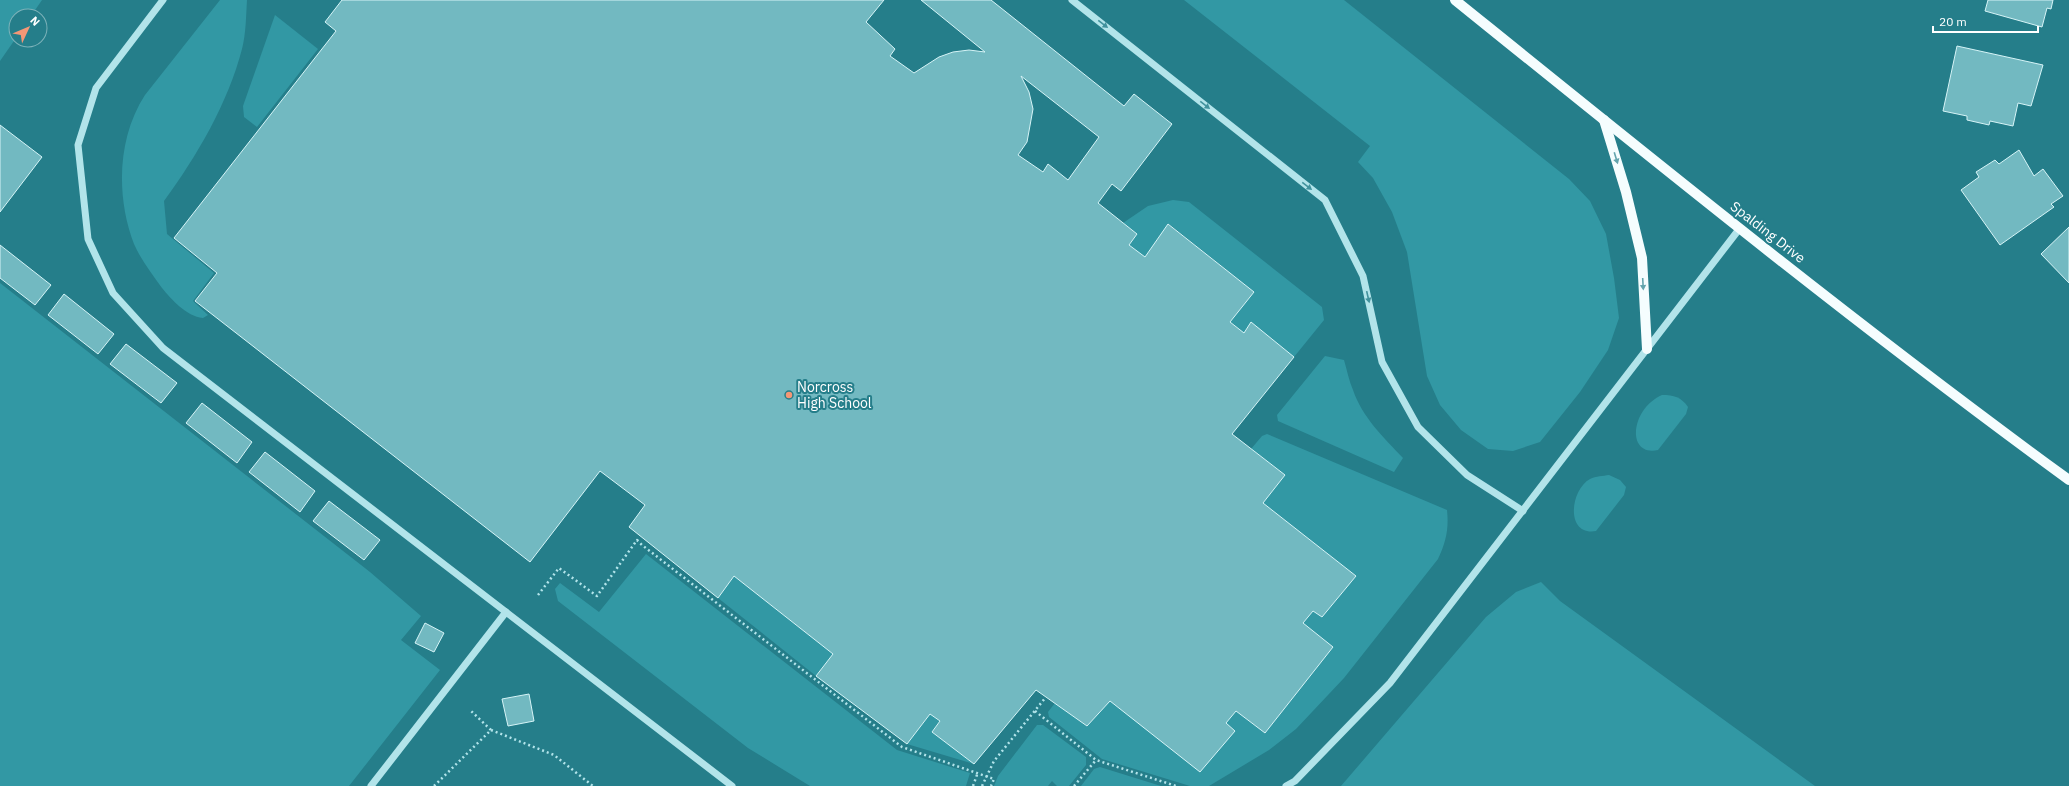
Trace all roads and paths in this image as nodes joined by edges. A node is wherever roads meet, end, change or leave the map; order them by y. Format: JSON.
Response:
{"nodes":[{"id":1,"x":163,"y":0,"type":"edge"},
{"id":2,"x":1072,"y":0,"type":"edge"},
{"id":3,"x":1455,"y":0,"type":"edge"},
{"id":4,"x":1604,"y":120,"type":"junction"},
{"id":5,"x":1740,"y":228,"type":"junction"},
{"id":6,"x":1647,"y":349,"type":"junction"},
{"id":7,"x":2069,"y":480,"type":"edge"},
{"id":8,"x":1523,"y":511,"type":"junction"},
{"id":9,"x":538,"y":595,"type":"dead end"},
{"id":10,"x":506,"y":612,"type":"junction"},
{"id":11,"x":1046,"y":697,"type":"dead end"},
{"id":12,"x":470,"y":710,"type":"dead end"},
{"id":13,"x":1035,"y":711,"type":"junction"},
{"id":14,"x":491,"y":730,"type":"junction"},
{"id":15,"x":1096,"y":760,"type":"junction"},
{"id":16,"x":978,"y":772,"type":"junction"},
{"id":17,"x":986,"y":775,"type":"junction"},
{"id":18,"x":371,"y":786,"type":"edge"},
{"id":19,"x":434,"y":786,"type":"edge"},
{"id":20,"x":593,"y":786,"type":"edge"},
{"id":21,"x":732,"y":786,"type":"edge"},
{"id":22,"x":973,"y":786,"type":"edge"},
{"id":23,"x":982,"y":786,"type":"edge"},
{"id":24,"x":991,"y":786,"type":"edge"},
{"id":25,"x":1074,"y":786,"type":"edge"},
{"id":26,"x":1176,"y":786,"type":"edge"},
{"id":27,"x":1286,"y":786,"type":"edge"}],
"edges":[{"from":1,"to":10,"type":"street"},
{"from":2,"to":8,"type":"street","one_way":true},
{"from":3,"to":4,"type":"main road","name":"Spalding Drive"},
{"from":4,"to":5,"type":"main road","name":"Spalding Drive"},
{"from":4,"to":6,"type":"main road","one_way":true},
{"from":5,"to":6,"type":"street"},
{"from":5,"to":7,"type":"main road","name":"Spalding Drive"},
{"from":6,"to":8,"type":"street"},
{"from":8,"to":27,"type":"street"},
{"from":9,"to":16,"type":"path"},
{"from":10,"to":18,"type":"street"},
{"from":10,"to":21,"type":"street"},
{"from":11,"to":13,"type":"path"},
{"from":12,"to":14,"type":"path"},
{"from":13,"to":15,"type":"path"},
{"from":13,"to":17,"type":"path"},
{"from":14,"to":19,"type":"path"},
{"from":14,"to":20,"type":"path"},
{"from":15,"to":25,"type":"path"},
{"from":15,"to":26,"type":"path"},
{"from":16,"to":17,"type":"path"},
{"from":16,"to":22,"type":"path"},
{"from":17,"to":23,"type":"path"},
{"from":17,"to":24,"type":"path"}]}
